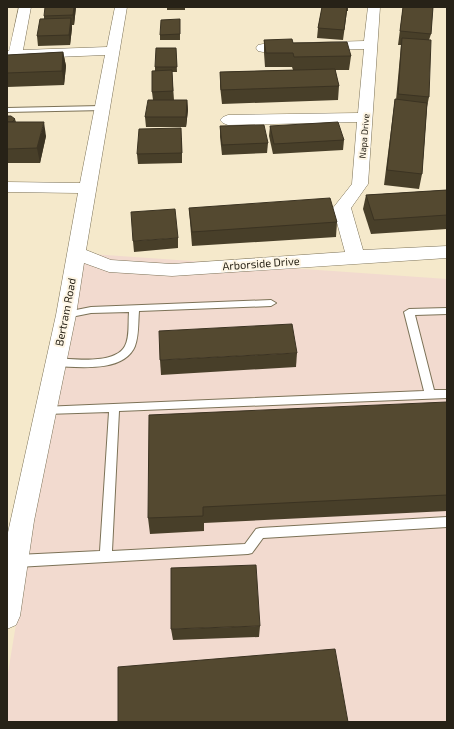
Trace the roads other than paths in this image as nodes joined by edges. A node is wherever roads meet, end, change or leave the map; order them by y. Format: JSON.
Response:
{"nodes":[{"id":1,"x":25,"y":7,"type":"edge"},
{"id":2,"x":121,"y":7,"type":"edge"},
{"id":3,"x":374,"y":7,"type":"edge"},
{"id":4,"x":370,"y":45,"type":"junction"},
{"id":5,"x":262,"y":48,"type":"dead end"},
{"id":6,"x":111,"y":51,"type":"junction"},
{"id":7,"x":11,"y":55,"type":"edge"},
{"id":8,"x":101,"y":108,"type":"junction"},
{"id":9,"x":7,"y":110,"type":"edge"},
{"id":10,"x":365,"y":117,"type":"junction"},
{"id":11,"x":228,"y":120,"type":"dead end"},
{"id":12,"x":7,"y":187,"type":"edge"},
{"id":13,"x":86,"y":188,"type":"junction"},
{"id":14,"x":447,"y":252,"type":"edge"},
{"id":15,"x":77,"y":253,"type":"junction"},
{"id":16,"x":356,"y":257,"type":"junction"},
{"id":17,"x":271,"y":303,"type":"dead end"},
{"id":18,"x":134,"y":309,"type":"junction"},
{"id":19,"x":447,"y":311,"type":"edge"},
{"id":20,"x":66,"y":315,"type":"junction"},
{"id":21,"x":55,"y":362,"type":"junction"},
{"id":22,"x":447,"y":394,"type":"edge"},
{"id":23,"x":430,"y":395,"type":"junction"},
{"id":24,"x":114,"y":408,"type":"junction"},
{"id":25,"x":46,"y":410,"type":"junction"},
{"id":26,"x":447,"y":522,"type":"edge"},
{"id":27,"x":106,"y":557,"type":"junction"},
{"id":28,"x":17,"y":561,"type":"junction"},
{"id":29,"x":7,"y":616,"type":"edge"}],
"edges":[{"from":1,"to":7,"type":"street"},
{"from":2,"to":6,"type":"street","name":"Bertram Road"},
{"from":3,"to":4,"type":"street","name":"Napa Drive"},
{"from":4,"to":5,"type":"street"},
{"from":4,"to":10,"type":"street","name":"Napa Drive"},
{"from":6,"to":7,"type":"street"},
{"from":6,"to":8,"type":"street","name":"Bertram Road"},
{"from":8,"to":9,"type":"lane"},
{"from":8,"to":13,"type":"street","name":"Bertram Road"},
{"from":10,"to":11,"type":"street"},
{"from":10,"to":16,"type":"street","name":"Napa Drive"},
{"from":12,"to":13,"type":"street"},
{"from":13,"to":15,"type":"street","name":"Bertram Road"},
{"from":14,"to":16,"type":"street","name":"Arborside Drive"},
{"from":15,"to":16,"type":"street","name":"Arborside Drive"},
{"from":15,"to":20,"type":"street","name":"Bertram Road"},
{"from":17,"to":18,"type":"lane"},
{"from":18,"to":20,"type":"lane"},
{"from":18,"to":21,"type":"lane"},
{"from":19,"to":23,"type":"lane"},
{"from":20,"to":21,"type":"street","name":"Bertram Road"},
{"from":21,"to":25,"type":"street","name":"Bertram Road"},
{"from":22,"to":23,"type":"lane"},
{"from":23,"to":24,"type":"lane"},
{"from":24,"to":25,"type":"lane"},
{"from":24,"to":27,"type":"lane"},
{"from":25,"to":28,"type":"street","name":"Bertram Road"},
{"from":26,"to":27,"type":"lane"},
{"from":27,"to":28,"type":"lane"},
{"from":28,"to":29,"type":"street","name":"Bertram Road"}]}
